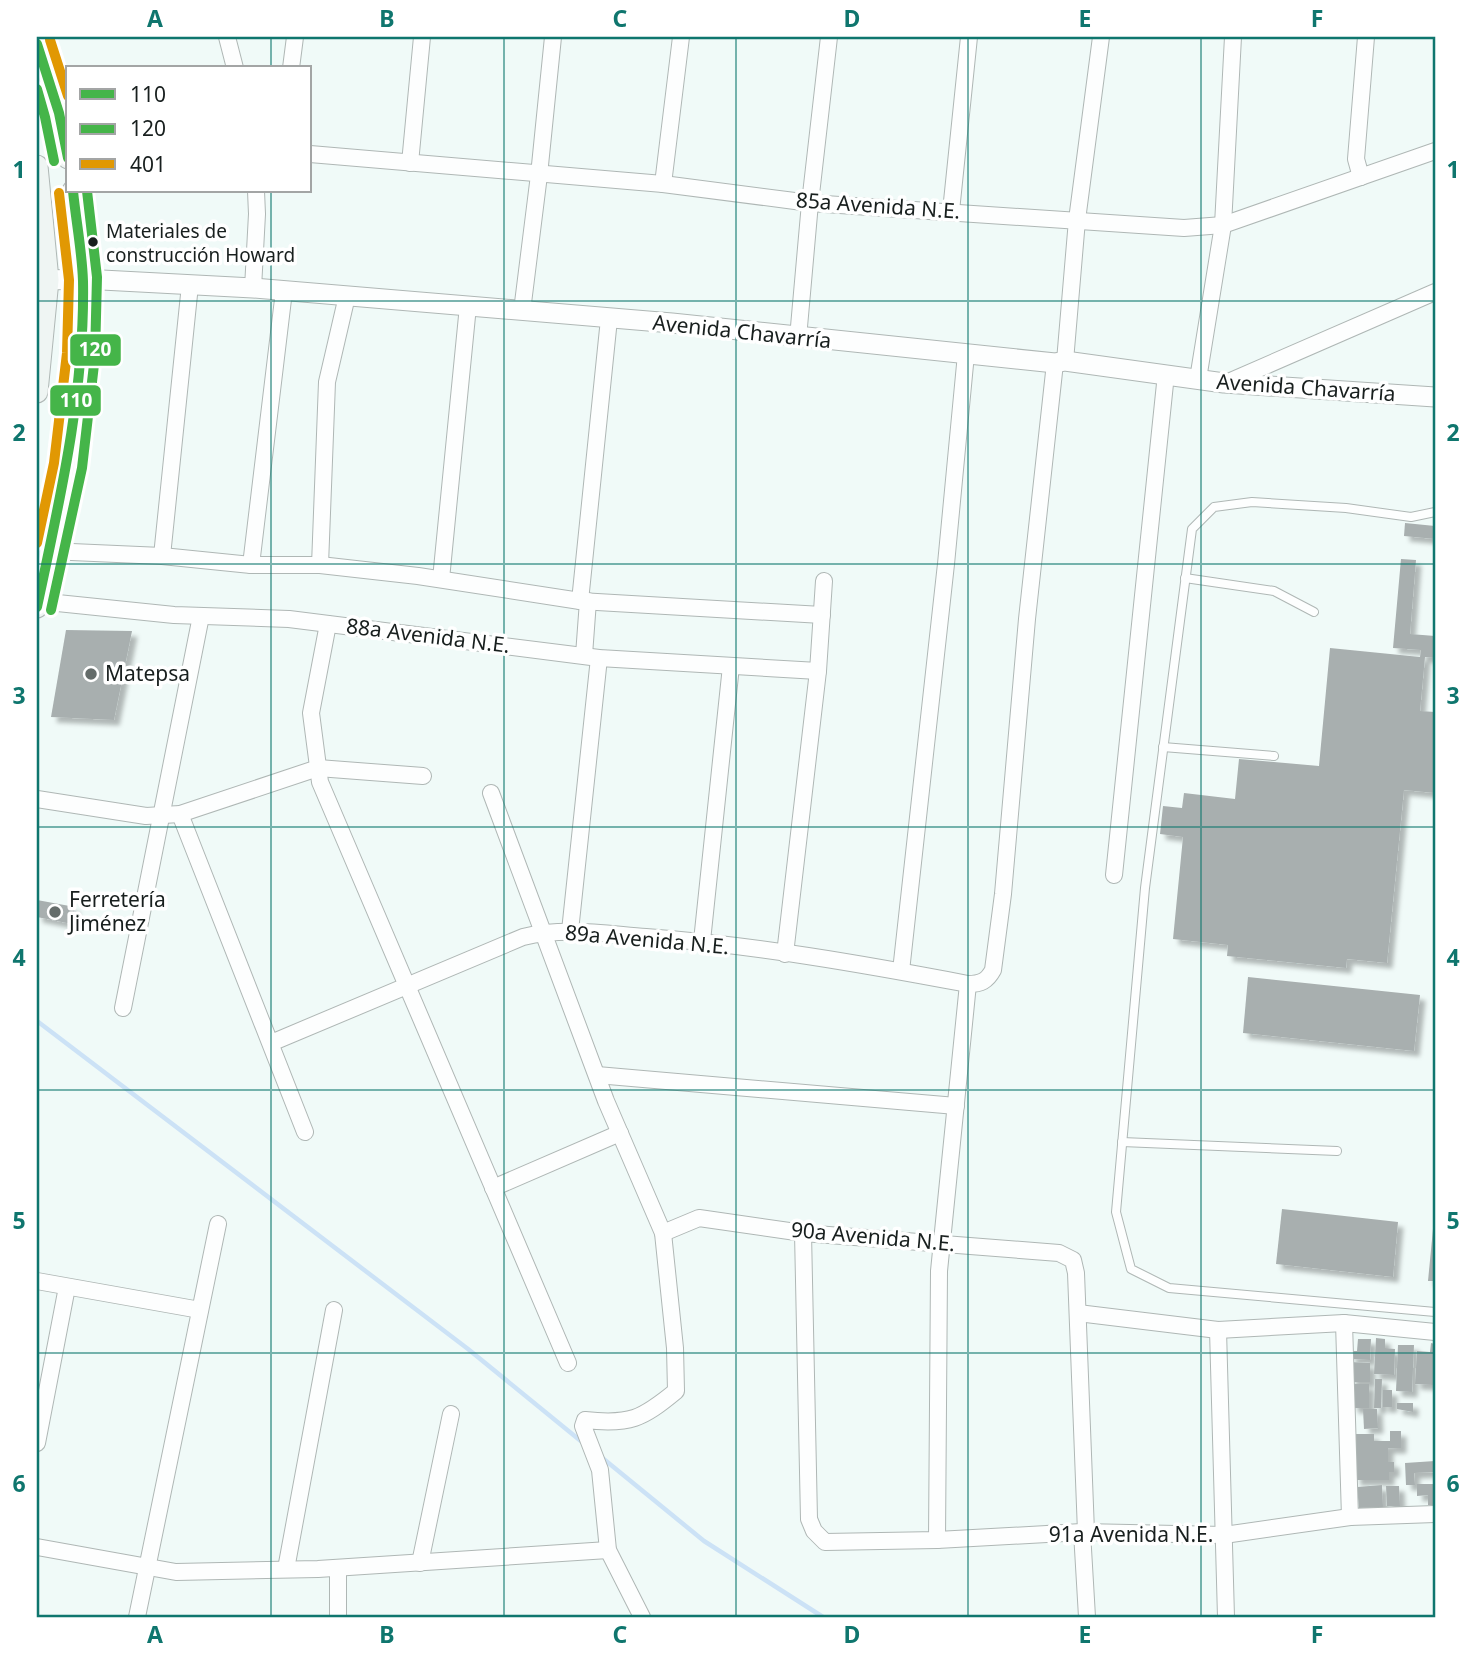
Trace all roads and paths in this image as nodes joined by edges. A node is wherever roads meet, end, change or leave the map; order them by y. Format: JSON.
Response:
{"nodes":[{"id":1,"x":227,"y":37,"type":"edge"},
{"id":2,"x":295,"y":37,"type":"edge"},
{"id":3,"x":422,"y":37,"type":"edge"},
{"id":4,"x":553,"y":37,"type":"edge"},
{"id":5,"x":681,"y":37,"type":"edge"},
{"id":6,"x":829,"y":37,"type":"edge"},
{"id":7,"x":969,"y":37,"type":"edge"},
{"id":8,"x":1101,"y":37,"type":"edge"},
{"id":9,"x":1233,"y":37,"type":"edge"},
{"id":10,"x":1366,"y":37,"type":"edge"},
{"id":11,"x":37,"y":44,"type":"edge"},
{"id":12,"x":234,"y":66,"type":"edge"},
{"id":13,"x":291,"y":66,"type":"edge"},
{"id":14,"x":66,"y":148,"type":"edge"},
{"id":15,"x":1435,"y":151,"type":"edge"},
{"id":16,"x":312,"y":154,"type":"edge"},
{"id":17,"x":410,"y":163,"type":"junction"},
{"id":18,"x":37,"y":166,"type":"edge"},
{"id":19,"x":540,"y":175,"type":"junction"},
{"id":20,"x":1361,"y":177,"type":"junction"},
{"id":21,"x":663,"y":184,"type":"junction"},
{"id":22,"x":73,"y":192,"type":"edge"},
{"id":23,"x":256,"y":192,"type":"edge"},
{"id":24,"x":810,"y":203,"type":"junction"},
{"id":25,"x":951,"y":211,"type":"junction"},
{"id":26,"x":1077,"y":220,"type":"junction"},
{"id":27,"x":1223,"y":225,"type":"junction"},
{"id":28,"x":83,"y":279,"type":"junction"},
{"id":29,"x":48,"y":280,"type":"junction"},
{"id":30,"x":190,"y":285,"type":"junction"},
{"id":31,"x":253,"y":288,"type":"junction"},
{"id":32,"x":285,"y":291,"type":"junction"},
{"id":33,"x":1435,"y":292,"type":"edge"},
{"id":34,"x":346,"y":296,"type":"junction"},
{"id":35,"x":468,"y":306,"type":"junction"},
{"id":36,"x":522,"y":311,"type":"junction"},
{"id":37,"x":609,"y":319,"type":"junction"},
{"id":38,"x":798,"y":338,"type":"junction"},
{"id":39,"x":966,"y":354,"type":"junction"},
{"id":40,"x":1060,"y":362,"type":"junction"},
{"id":41,"x":1167,"y":374,"type":"junction"},
{"id":42,"x":1198,"y":379,"type":"junction"},
{"id":43,"x":1224,"y":383,"type":"junction"},
{"id":44,"x":37,"y":392,"type":"edge"},
{"id":45,"x":1435,"y":397,"type":"edge"},
{"id":46,"x":37,"y":512,"type":"edge"},
{"id":47,"x":1435,"y":512,"type":"edge"},
{"id":48,"x":49,"y":551,"type":"junction"},
{"id":49,"x":162,"y":556,"type":"junction"},
{"id":50,"x":251,"y":565,"type":"junction"},
{"id":51,"x":320,"y":565,"type":"junction"},
{"id":52,"x":1185,"y":578,"type":"junction"},
{"id":53,"x":441,"y":579,"type":"junction"},
{"id":54,"x":824,"y":581,"type":"dead end"},
{"id":55,"x":584,"y":601,"type":"junction"},
{"id":56,"x":37,"y":604,"type":"edge"},
{"id":57,"x":1314,"y":612,"type":"dead end"},
{"id":58,"x":822,"y":615,"type":"junction"},
{"id":59,"x":201,"y":616,"type":"junction"},
{"id":60,"x":328,"y":624,"type":"junction"},
{"id":61,"x":592,"y":656,"type":"junction"},
{"id":62,"x":731,"y":666,"type":"junction"},
{"id":63,"x":818,"y":671,"type":"junction"},
{"id":64,"x":1163,"y":747,"type":"junction"},
{"id":65,"x":1274,"y":756,"type":"dead end"},
{"id":66,"x":318,"y":768,"type":"junction"},
{"id":67,"x":423,"y":776,"type":"dead end"},
{"id":68,"x":491,"y":793,"type":"dead end"},
{"id":69,"x":37,"y":799,"type":"edge"},
{"id":70,"x":180,"y":814,"type":"junction"},
{"id":71,"x":162,"y":815,"type":"junction"},
{"id":72,"x":1114,"y":874,"type":"dead end"},
{"id":73,"x":570,"y":931,"type":"junction"},
{"id":74,"x":543,"y":933,"type":"junction"},
{"id":75,"x":702,"y":941,"type":"junction"},
{"id":76,"x":785,"y":954,"type":"junction"},
{"id":77,"x":901,"y":971,"type":"junction"},
{"id":78,"x":968,"y":984,"type":"junction"},
{"id":79,"x":406,"y":985,"type":"junction"},
{"id":80,"x":123,"y":1008,"type":"dead end"},
{"id":81,"x":271,"y":1043,"type":"junction"},
{"id":82,"x":597,"y":1075,"type":"junction"},
{"id":83,"x":956,"y":1106,"type":"junction"},
{"id":84,"x":305,"y":1132,"type":"dead end"},
{"id":85,"x":620,"y":1133,"type":"junction"},
{"id":86,"x":1122,"y":1142,"type":"junction"},
{"id":87,"x":1338,"y":1151,"type":"dead end"},
{"id":88,"x":493,"y":1188,"type":"junction"},
{"id":89,"x":218,"y":1224,"type":"dead end"},
{"id":90,"x":663,"y":1233,"type":"junction"},
{"id":91,"x":803,"y":1233,"type":"junction"},
{"id":92,"x":942,"y":1243,"type":"junction"},
{"id":93,"x":37,"y":1281,"type":"edge"},
{"id":94,"x":67,"y":1286,"type":"junction"},
{"id":95,"x":200,"y":1310,"type":"junction"},
{"id":96,"x":334,"y":1310,"type":"dead end"},
{"id":97,"x":1435,"y":1312,"type":"edge"},
{"id":98,"x":1078,"y":1313,"type":"junction"},
{"id":99,"x":1343,"y":1323,"type":"junction"},
{"id":100,"x":1219,"y":1330,"type":"junction"},
{"id":101,"x":1435,"y":1332,"type":"edge"},
{"id":102,"x":568,"y":1363,"type":"dead end"},
{"id":103,"x":451,"y":1414,"type":"dead end"},
{"id":104,"x":37,"y":1443,"type":"edge"},
{"id":105,"x":1435,"y":1514,"type":"edge"},
{"id":106,"x":1350,"y":1517,"type":"junction"},
{"id":107,"x":1082,"y":1532,"type":"junction"},
{"id":108,"x":1224,"y":1535,"type":"junction"},
{"id":109,"x":937,"y":1540,"type":"junction"},
{"id":110,"x":37,"y":1547,"type":"edge"},
{"id":111,"x":608,"y":1550,"type":"junction"},
{"id":112,"x":420,"y":1563,"type":"junction"},
{"id":113,"x":146,"y":1567,"type":"junction"},
{"id":114,"x":338,"y":1568,"type":"junction"},
{"id":115,"x":286,"y":1569,"type":"junction"},
{"id":116,"x":137,"y":1617,"type":"edge"},
{"id":117,"x":338,"y":1617,"type":"edge"},
{"id":118,"x":642,"y":1617,"type":"edge"},
{"id":119,"x":1087,"y":1617,"type":"edge"},
{"id":120,"x":1226,"y":1617,"type":"edge"}],
"edges":[{"from":1,"to":12,"type":"street"},
{"from":2,"to":13,"type":"street"},
{"from":3,"to":17,"type":"street"},
{"from":4,"to":19,"type":"street"},
{"from":5,"to":21,"type":"street"},
{"from":6,"to":24,"type":"street"},
{"from":7,"to":25,"type":"street"},
{"from":8,"to":26,"type":"street"},
{"from":9,"to":27,"type":"street"},
{"from":10,"to":20,"type":"street"},
{"from":11,"to":14,"type":"main road"},
{"from":15,"to":20,"type":"street","name":"85a Avenida N.E."},
{"from":16,"to":17,"type":"street","name":"85a Avenida N.E."},
{"from":17,"to":19,"type":"street","name":"85a Avenida N.E."},
{"from":18,"to":29,"type":"main road"},
{"from":19,"to":21,"type":"street","name":"85a Avenida N.E."},
{"from":19,"to":36,"type":"street"},
{"from":20,"to":27,"type":"street","name":"85a Avenida N.E."},
{"from":21,"to":24,"type":"street","name":"85a Avenida N.E."},
{"from":22,"to":28,"type":"main road"},
{"from":23,"to":31,"type":"street"},
{"from":24,"to":25,"type":"street","name":"85a Avenida N.E."},
{"from":24,"to":38,"type":"street"},
{"from":25,"to":26,"type":"street","name":"85a Avenida N.E."},
{"from":26,"to":27,"type":"street","name":"85a Avenida N.E."},
{"from":26,"to":40,"type":"street"},
{"from":27,"to":42,"type":"street"},
{"from":28,"to":29,"type":"street","name":"Avenida Chavarría"},
{"from":28,"to":30,"type":"street","name":"Avenida Chavarría"},
{"from":28,"to":48,"type":"main road"},
{"from":29,"to":44,"type":"main road"},
{"from":30,"to":31,"type":"street","name":"Avenida Chavarría"},
{"from":30,"to":49,"type":"street"},
{"from":31,"to":32,"type":"street","name":"Avenida Chavarría"},
{"from":32,"to":34,"type":"street","name":"Avenida Chavarría"},
{"from":32,"to":50,"type":"street"},
{"from":33,"to":43,"type":"street"},
{"from":34,"to":35,"type":"street","name":"Avenida Chavarría"},
{"from":34,"to":51,"type":"street"},
{"from":35,"to":36,"type":"street","name":"Avenida Chavarría"},
{"from":35,"to":53,"type":"street"},
{"from":36,"to":37,"type":"street","name":"Avenida Chavarría"},
{"from":37,"to":38,"type":"street","name":"Avenida Chavarría"},
{"from":37,"to":55,"type":"street"},
{"from":38,"to":39,"type":"street","name":"Avenida Chavarría"},
{"from":39,"to":40,"type":"street","name":"Avenida Chavarría"},
{"from":39,"to":77,"type":"street"},
{"from":40,"to":41,"type":"street","name":"Avenida Chavarría"},
{"from":40,"to":78,"type":"street"},
{"from":41,"to":42,"type":"street","name":"Avenida Chavarría"},
{"from":41,"to":72,"type":"street"},
{"from":42,"to":43,"type":"street","name":"Avenida Chavarría"},
{"from":43,"to":45,"type":"street","name":"Avenida Chavarría"},
{"from":46,"to":48,"type":"main road"},
{"from":47,"to":52,"type":"lane"},
{"from":48,"to":49,"type":"street"},
{"from":48,"to":56,"type":"main road"},
{"from":49,"to":50,"type":"street"},
{"from":50,"to":51,"type":"street"},
{"from":51,"to":53,"type":"street"},
{"from":52,"to":57,"type":"lane"},
{"from":52,"to":64,"type":"lane"},
{"from":53,"to":55,"type":"street"},
{"from":54,"to":58,"type":"street"},
{"from":55,"to":58,"type":"street"},
{"from":55,"to":61,"type":"street"},
{"from":56,"to":59,"type":"street","name":"88a Avenida N.E."},
{"from":58,"to":63,"type":"street"},
{"from":59,"to":60,"type":"street","name":"88a Avenida N.E."},
{"from":59,"to":71,"type":"street"},
{"from":60,"to":61,"type":"street","name":"88a Avenida N.E."},
{"from":60,"to":66,"type":"street"},
{"from":61,"to":62,"type":"street","name":"88a Avenida N.E."},
{"from":61,"to":73,"type":"street"},
{"from":62,"to":63,"type":"street","name":"88a Avenida N.E."},
{"from":62,"to":75,"type":"street"},
{"from":63,"to":76,"type":"street"},
{"from":64,"to":65,"type":"lane"},
{"from":64,"to":86,"type":"lane"},
{"from":66,"to":67,"type":"street"},
{"from":66,"to":70,"type":"street"},
{"from":66,"to":79,"type":"street"},
{"from":68,"to":74,"type":"street"},
{"from":69,"to":71,"type":"street"},
{"from":70,"to":71,"type":"street"},
{"from":70,"to":81,"type":"street"},
{"from":71,"to":80,"type":"street"},
{"from":73,"to":74,"type":"street","name":"89a Avenida N.E."},
{"from":73,"to":75,"type":"street","name":"89a Avenida N.E."},
{"from":74,"to":79,"type":"street","name":"89a Avenida N.E."},
{"from":74,"to":82,"type":"street"},
{"from":75,"to":76,"type":"street","name":"89a Avenida N.E."},
{"from":76,"to":77,"type":"street","name":"89a Avenida N.E."},
{"from":77,"to":78,"type":"street","name":"89a Avenida N.E."},
{"from":78,"to":83,"type":"street"},
{"from":79,"to":81,"type":"street","name":"89a Avenida N.E."},
{"from":79,"to":88,"type":"street"},
{"from":81,"to":84,"type":"street"},
{"from":82,"to":83,"type":"street"},
{"from":82,"to":85,"type":"street"},
{"from":83,"to":92,"type":"street"},
{"from":85,"to":88,"type":"street"},
{"from":85,"to":90,"type":"street"},
{"from":86,"to":87,"type":"lane"},
{"from":86,"to":97,"type":"lane"},
{"from":88,"to":102,"type":"street"},
{"from":89,"to":95,"type":"street"},
{"from":90,"to":91,"type":"street","name":"90a Avenida N.E."},
{"from":90,"to":111,"type":"street"},
{"from":91,"to":92,"type":"street","name":"90a Avenida N.E."},
{"from":91,"to":109,"type":"street","name":"91a Avenida N.E."},
{"from":92,"to":98,"type":"street","name":"90a Avenida N.E."},
{"from":92,"to":109,"type":"street"},
{"from":93,"to":94,"type":"street"},
{"from":94,"to":95,"type":"street"},
{"from":94,"to":104,"type":"street"},
{"from":95,"to":113,"type":"street"},
{"from":96,"to":115,"type":"street"},
{"from":98,"to":100,"type":"street"},
{"from":98,"to":107,"type":"street"},
{"from":99,"to":100,"type":"street"},
{"from":99,"to":101,"type":"street"},
{"from":99,"to":106,"type":"street"},
{"from":100,"to":108,"type":"street"},
{"from":103,"to":112,"type":"street"},
{"from":105,"to":106,"type":"street","name":"91a Avenida N.E."},
{"from":106,"to":108,"type":"street","name":"91a Avenida N.E."},
{"from":107,"to":108,"type":"street","name":"91a Avenida N.E."},
{"from":107,"to":109,"type":"street","name":"91a Avenida N.E."},
{"from":107,"to":119,"type":"street"},
{"from":108,"to":120,"type":"street"},
{"from":110,"to":113,"type":"street"},
{"from":111,"to":112,"type":"street"},
{"from":111,"to":118,"type":"street"},
{"from":112,"to":114,"type":"street"},
{"from":113,"to":115,"type":"street"},
{"from":113,"to":116,"type":"street"},
{"from":114,"to":115,"type":"street"},
{"from":114,"to":117,"type":"street"}]}
